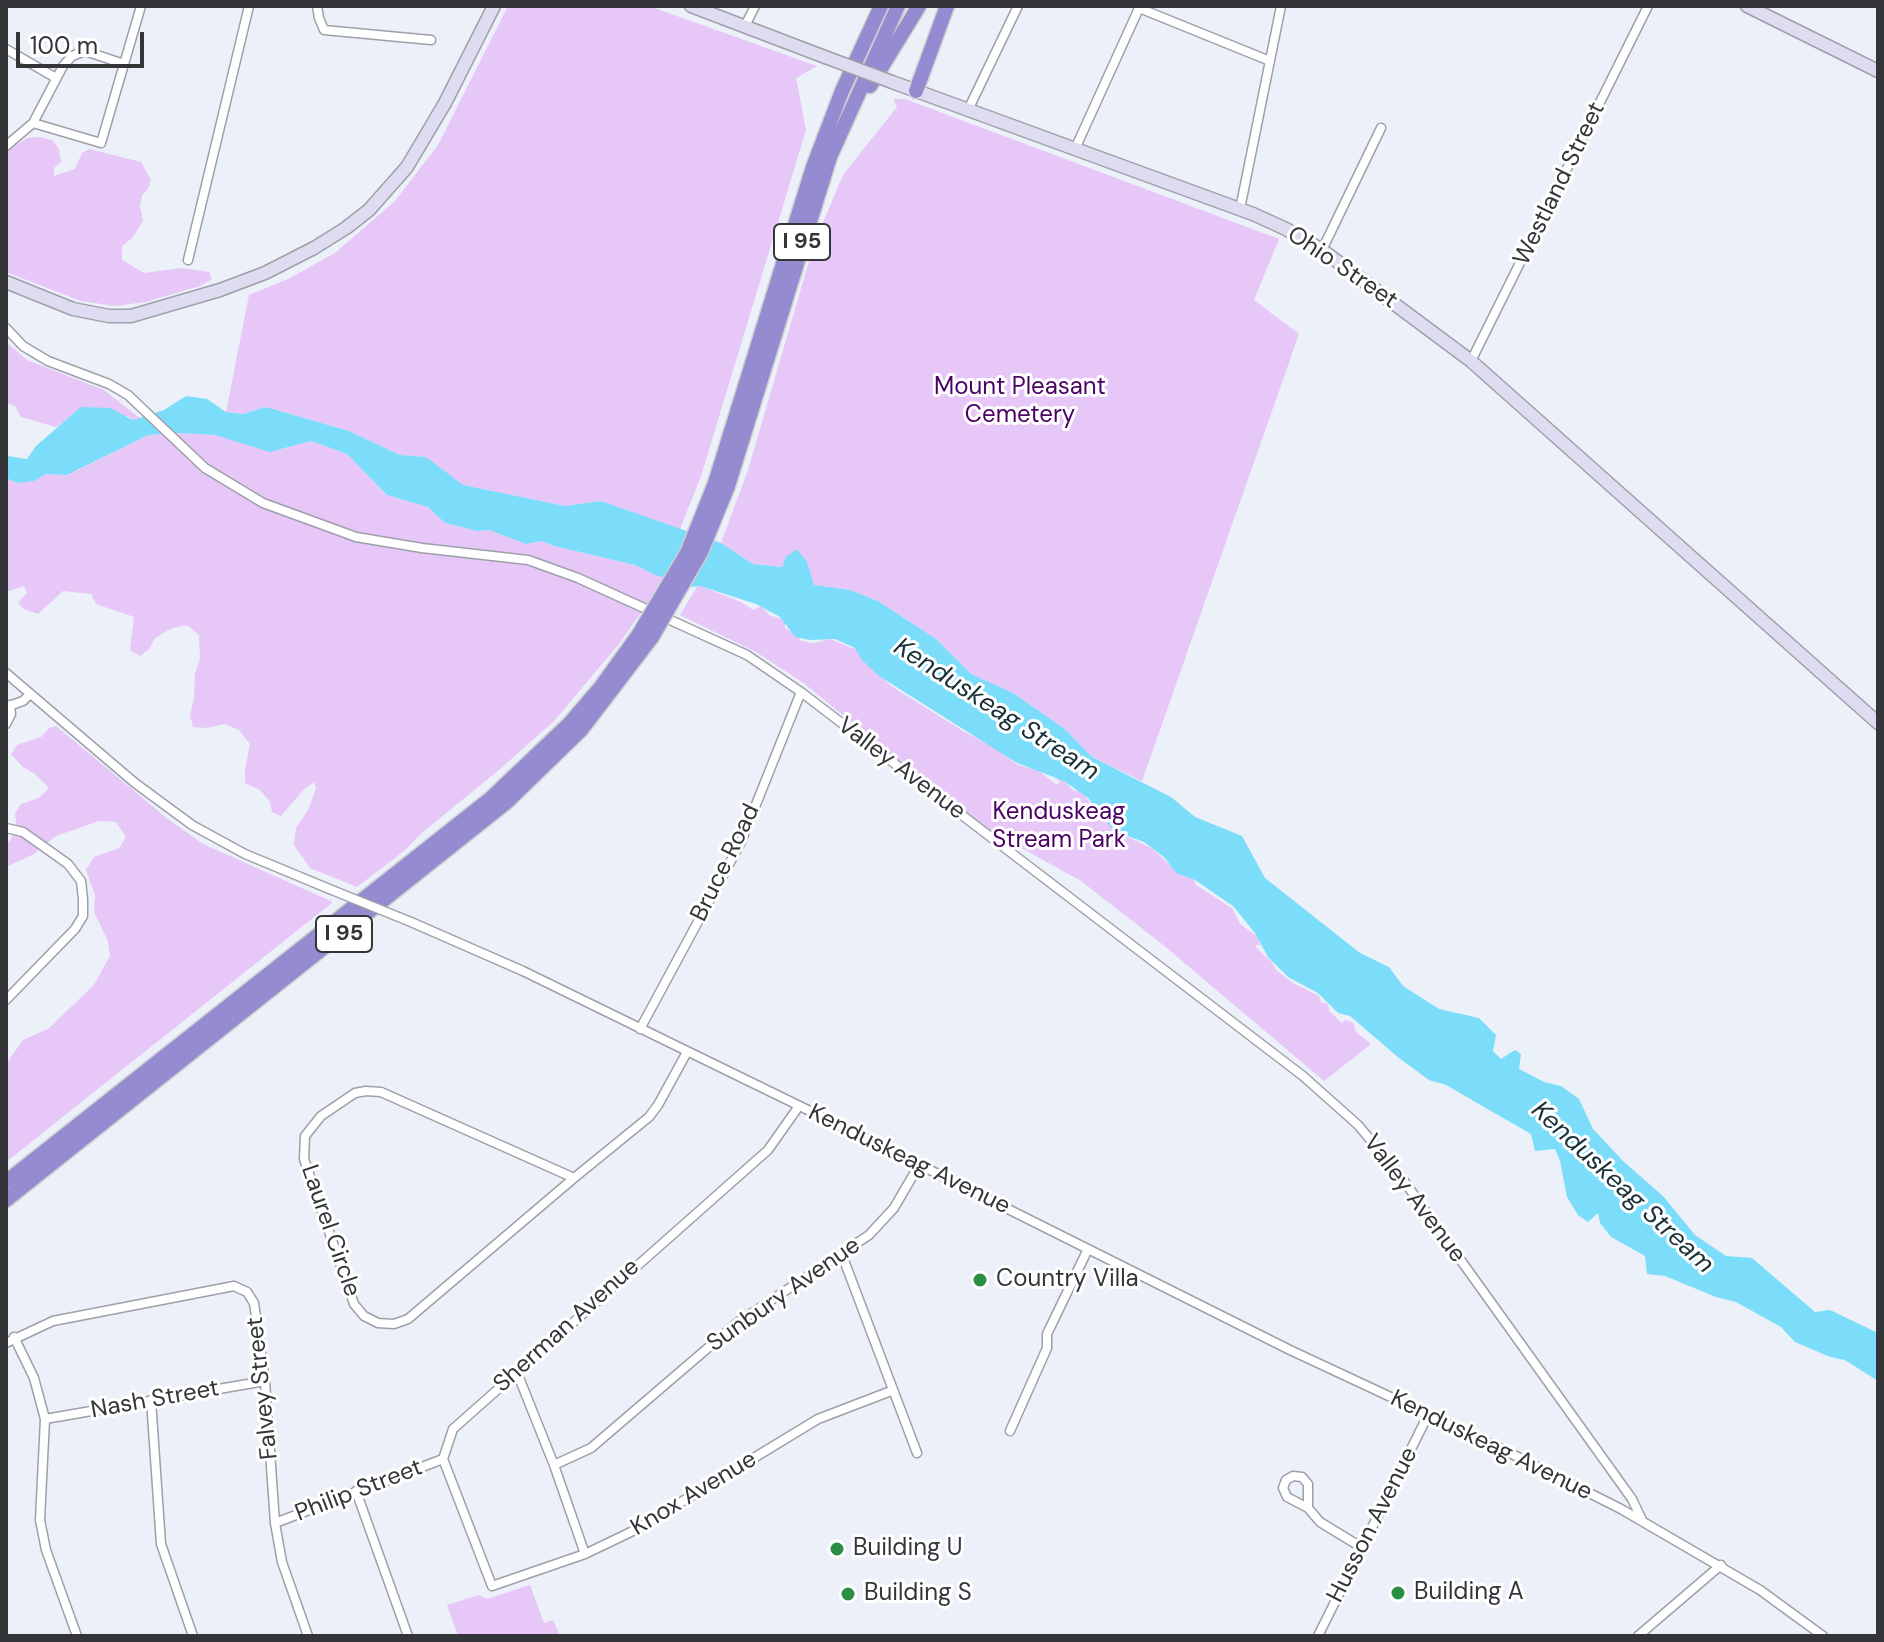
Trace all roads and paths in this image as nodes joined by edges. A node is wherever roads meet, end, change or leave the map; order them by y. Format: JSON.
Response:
{"nodes":[{"id":1,"x":141,"y":6,"type":"edge"},
{"id":2,"x":249,"y":6,"type":"edge"},
{"id":3,"x":317,"y":6,"type":"edge"},
{"id":4,"x":494,"y":6,"type":"edge"},
{"id":5,"x":691,"y":6,"type":"edge"},
{"id":6,"x":755,"y":6,"type":"edge"},
{"id":7,"x":879,"y":6,"type":"edge"},
{"id":8,"x":898,"y":6,"type":"edge"},
{"id":9,"x":919,"y":6,"type":"edge"},
{"id":10,"x":947,"y":6,"type":"edge"},
{"id":11,"x":1018,"y":6,"type":"edge"},
{"id":12,"x":1281,"y":6,"type":"edge"},
{"id":13,"x":1648,"y":6,"type":"edge"},
{"id":14,"x":1747,"y":6,"type":"edge"},
{"id":15,"x":1140,"y":7,"type":"edge"},
{"id":16,"x":745,"y":26,"type":"junction"},
{"id":17,"x":431,"y":40,"type":"dead end"},
{"id":18,"x":6,"y":49,"type":"edge"},
{"id":19,"x":1270,"y":61,"type":"junction"},
{"id":20,"x":124,"y":64,"type":"junction"},
{"id":21,"x":1878,"y":71,"type":"edge"},
{"id":22,"x":56,"y":78,"type":"junction"},
{"id":23,"x":916,"y":91,"type":"junction"},
{"id":24,"x":968,"y":110,"type":"junction"},
{"id":25,"x":33,"y":123,"type":"junction"},
{"id":26,"x":1381,"y":128,"type":"dead end"},
{"id":27,"x":6,"y":146,"type":"edge"},
{"id":28,"x":1075,"y":149,"type":"junction"},
{"id":29,"x":815,"y":202,"type":"junction"},
{"id":30,"x":1240,"y":209,"type":"junction"},
{"id":31,"x":1322,"y":250,"type":"junction"},
{"id":32,"x":188,"y":260,"type":"dead end"},
{"id":33,"x":6,"y":282,"type":"edge"},
{"id":34,"x":6,"y":328,"type":"edge"},
{"id":35,"x":1471,"y":361,"type":"junction"},
{"id":36,"x":722,"y":484,"type":"junction"},
{"id":37,"x":646,"y":636,"type":"junction"},
{"id":38,"x":6,"y":673,"type":"edge"},
{"id":39,"x":801,"y":692,"type":"junction"},
{"id":40,"x":30,"y":694,"type":"junction"},
{"id":41,"x":8,"y":706,"type":"edge"},
{"id":42,"x":1878,"y":723,"type":"edge"},
{"id":43,"x":6,"y":724,"type":"edge"},
{"id":44,"x":6,"y":828,"type":"edge"},
{"id":45,"x":6,"y":1000,"type":"edge"},
{"id":46,"x":640,"y":1029,"type":"junction"},
{"id":47,"x":687,"y":1052,"type":"junction"},
{"id":48,"x":799,"y":1106,"type":"junction"},
{"id":49,"x":919,"y":1165,"type":"junction"},
{"id":50,"x":574,"y":1178,"type":"junction"},
{"id":51,"x":6,"y":1182,"type":"edge"},
{"id":52,"x":6,"y":1200,"type":"edge"},
{"id":53,"x":1088,"y":1249,"type":"junction"},
{"id":54,"x":842,"y":1255,"type":"junction"},
{"id":55,"x":10,"y":1340,"type":"edge"},
{"id":56,"x":516,"y":1370,"type":"junction"},
{"id":57,"x":265,"y":1381,"type":"junction"},
{"id":58,"x":891,"y":1391,"type":"junction"},
{"id":59,"x":151,"y":1400,"type":"junction"},
{"id":60,"x":1428,"y":1415,"type":"junction"},
{"id":61,"x":45,"y":1419,"type":"junction"},
{"id":62,"x":1010,"y":1431,"type":"dead end"},
{"id":63,"x":917,"y":1453,"type":"dead end"},
{"id":64,"x":443,"y":1459,"type":"junction"},
{"id":65,"x":554,"y":1465,"type":"junction"},
{"id":66,"x":356,"y":1491,"type":"junction"},
{"id":67,"x":1308,"y":1508,"type":"dead end"},
{"id":68,"x":1642,"y":1520,"type":"junction"},
{"id":69,"x":275,"y":1523,"type":"junction"},
{"id":70,"x":1361,"y":1547,"type":"junction"},
{"id":71,"x":585,"y":1554,"type":"junction"},
{"id":72,"x":1721,"y":1565,"type":"junction"},
{"id":73,"x":77,"y":1636,"type":"edge"},
{"id":74,"x":193,"y":1636,"type":"edge"},
{"id":75,"x":308,"y":1636,"type":"edge"},
{"id":76,"x":408,"y":1636,"type":"edge"},
{"id":77,"x":1318,"y":1636,"type":"edge"},
{"id":78,"x":1638,"y":1636,"type":"edge"},
{"id":79,"x":1823,"y":1636,"type":"edge"}],
"edges":[{"from":1,"to":20,"type":"street"},
{"from":2,"to":32,"type":"street"},
{"from":3,"to":17,"type":"street"},
{"from":4,"to":33,"type":"street"},
{"from":5,"to":16,"type":"street","name":"Ohio Street"},
{"from":6,"to":16,"type":"street"},
{"from":7,"to":36,"type":"highway","number":"I 95"},
{"from":8,"to":29,"type":"highway","number":"I 95"},
{"from":9,"to":29,"type":"highway"},
{"from":10,"to":23,"type":"highway"},
{"from":11,"to":24,"type":"street"},
{"from":12,"to":19,"type":"street"},
{"from":13,"to":35,"type":"street","name":"Westland Street"},
{"from":14,"to":21,"type":"street"},
{"from":15,"to":19,"type":"street"},
{"from":15,"to":28,"type":"street"},
{"from":16,"to":23,"type":"street","name":"Ohio Street","bridge":true},
{"from":18,"to":22,"type":"street"},
{"from":19,"to":30,"type":"street"},
{"from":20,"to":22,"type":"street"},
{"from":20,"to":25,"type":"street"},
{"from":22,"to":25,"type":"street"},
{"from":23,"to":24,"type":"street","name":"Ohio Street"},
{"from":24,"to":28,"type":"street","name":"Ohio Street"},
{"from":25,"to":27,"type":"street"},
{"from":26,"to":31,"type":"street"},
{"from":28,"to":30,"type":"street","name":"Ohio Street"},
{"from":29,"to":36,"type":"highway","number":"I 95"},
{"from":30,"to":31,"type":"street","name":"Ohio Street"},
{"from":31,"to":35,"type":"street","name":"Ohio Street"},
{"from":34,"to":39,"type":"street","name":"Valley Avenue"},
{"from":35,"to":42,"type":"street","name":"Ohio Street"},
{"from":36,"to":37,"type":"highway","number":"I 95","bridge":true},
{"from":37,"to":51,"type":"highway","number":"I 95"},
{"from":37,"to":52,"type":"highway","number":"I 95"},
{"from":38,"to":40,"type":"street","name":"Kenduskeag Avenue"},
{"from":39,"to":46,"type":"street","name":"Bruce Road"},
{"from":39,"to":68,"type":"street","name":"Valley Avenue"},
{"from":40,"to":41,"type":"street"},
{"from":40,"to":46,"type":"street","name":"Kenduskeag Avenue","bridge":true},
{"from":41,"to":43,"type":"street"},
{"from":44,"to":45,"type":"street"},
{"from":46,"to":47,"type":"street","name":"Kenduskeag Avenue"},
{"from":47,"to":48,"type":"street","name":"Kenduskeag Avenue"},
{"from":47,"to":50,"type":"street","name":"Laurel Circle"},
{"from":48,"to":49,"type":"street","name":"Kenduskeag Avenue"},
{"from":48,"to":56,"type":"street","name":"Sherman Avenue"},
{"from":49,"to":53,"type":"street","name":"Kenduskeag Avenue"},
{"from":49,"to":54,"type":"street","name":"Sunbury Avenue"},
{"from":50,"to":50,"type":"street","name":"Laurel Circle"},
{"from":53,"to":60,"type":"street","name":"Kenduskeag Avenue"},
{"from":53,"to":62,"type":"street"},
{"from":54,"to":58,"type":"street"},
{"from":54,"to":65,"type":"street","name":"Sunbury Avenue"},
{"from":55,"to":57,"type":"street","name":"Falvey Street"},
{"from":55,"to":61,"type":"street"},
{"from":56,"to":64,"type":"street","name":"Sherman Avenue"},
{"from":56,"to":65,"type":"street"},
{"from":57,"to":59,"type":"street","name":"Nash Street"},
{"from":57,"to":69,"type":"street","name":"Falvey Street"},
{"from":58,"to":63,"type":"street"},
{"from":58,"to":71,"type":"street","name":"Knox Avenue"},
{"from":59,"to":61,"type":"street","name":"Nash Street"},
{"from":59,"to":74,"type":"street"},
{"from":60,"to":68,"type":"street","name":"Kenduskeag Avenue"},
{"from":60,"to":70,"type":"street","name":"Husson Avenue"},
{"from":61,"to":73,"type":"street"},
{"from":64,"to":66,"type":"street","name":"Philip Street"},
{"from":64,"to":71,"type":"street","name":"Knox Avenue"},
{"from":65,"to":71,"type":"street"},
{"from":66,"to":69,"type":"street","name":"Philip Street"},
{"from":66,"to":76,"type":"street"},
{"from":67,"to":70,"type":"street"},
{"from":68,"to":72,"type":"street","name":"Kenduskeag Avenue"},
{"from":69,"to":75,"type":"street","name":"Falvey Street"},
{"from":70,"to":77,"type":"street","name":"Husson Avenue"},
{"from":72,"to":78,"type":"street"},
{"from":72,"to":79,"type":"street","name":"Kenduskeag Avenue"}]}
